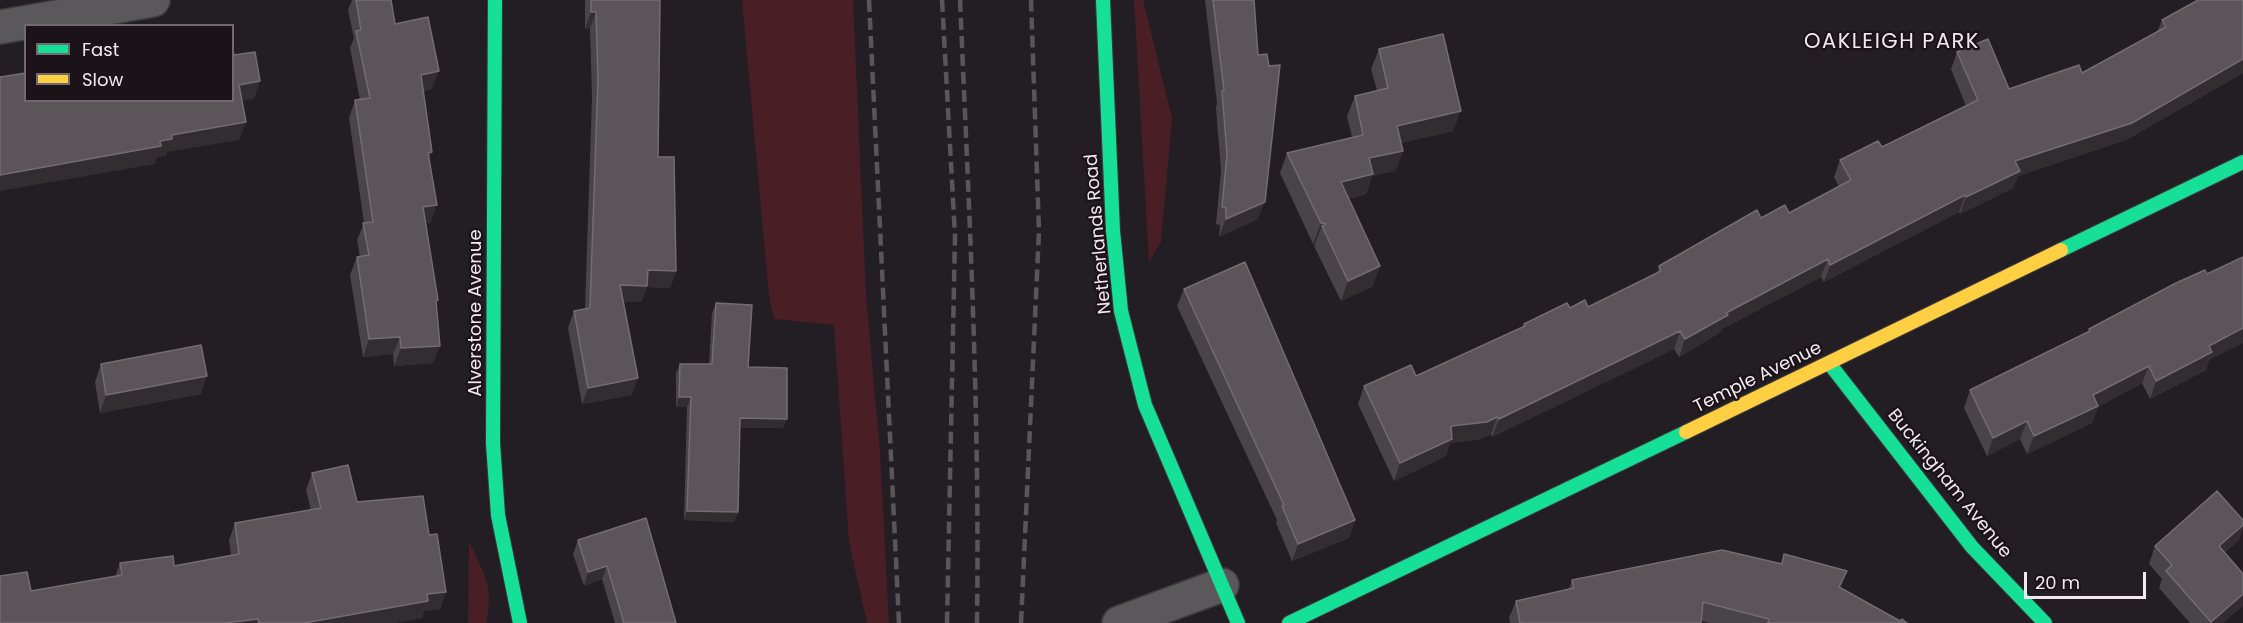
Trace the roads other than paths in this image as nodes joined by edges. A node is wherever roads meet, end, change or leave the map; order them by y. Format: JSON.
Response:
{"nodes":[{"id":1,"x":153,"y":0,"type":"edge"},
{"id":2,"x":495,"y":0,"type":"edge"},
{"id":3,"x":1103,"y":0,"type":"edge"},
{"id":4,"x":0,"y":27,"type":"edge"},
{"id":5,"x":2243,"y":162,"type":"edge"},
{"id":6,"x":1829,"y":363,"type":"junction"},
{"id":7,"x":1222,"y":585,"type":"junction"},
{"id":8,"x":520,"y":623,"type":"edge"},
{"id":9,"x":1119,"y":623,"type":"edge"},
{"id":10,"x":1238,"y":623,"type":"edge"},
{"id":11,"x":1289,"y":623,"type":"edge"},
{"id":12,"x":2045,"y":623,"type":"edge"}],
"edges":[{"from":1,"to":4,"type":"street"},
{"from":2,"to":8,"type":"street","name":"Alverstone Avenue"},
{"from":3,"to":7,"type":"street","name":"Netherlands Road"},
{"from":5,"to":6,"type":"street","name":"Temple Avenue"},
{"from":6,"to":11,"type":"street","name":"Temple Avenue"},
{"from":6,"to":12,"type":"street","name":"Buckingham Avenue"},
{"from":7,"to":9,"type":"street"},
{"from":7,"to":10,"type":"street","name":"Netherlands Road"}]}
